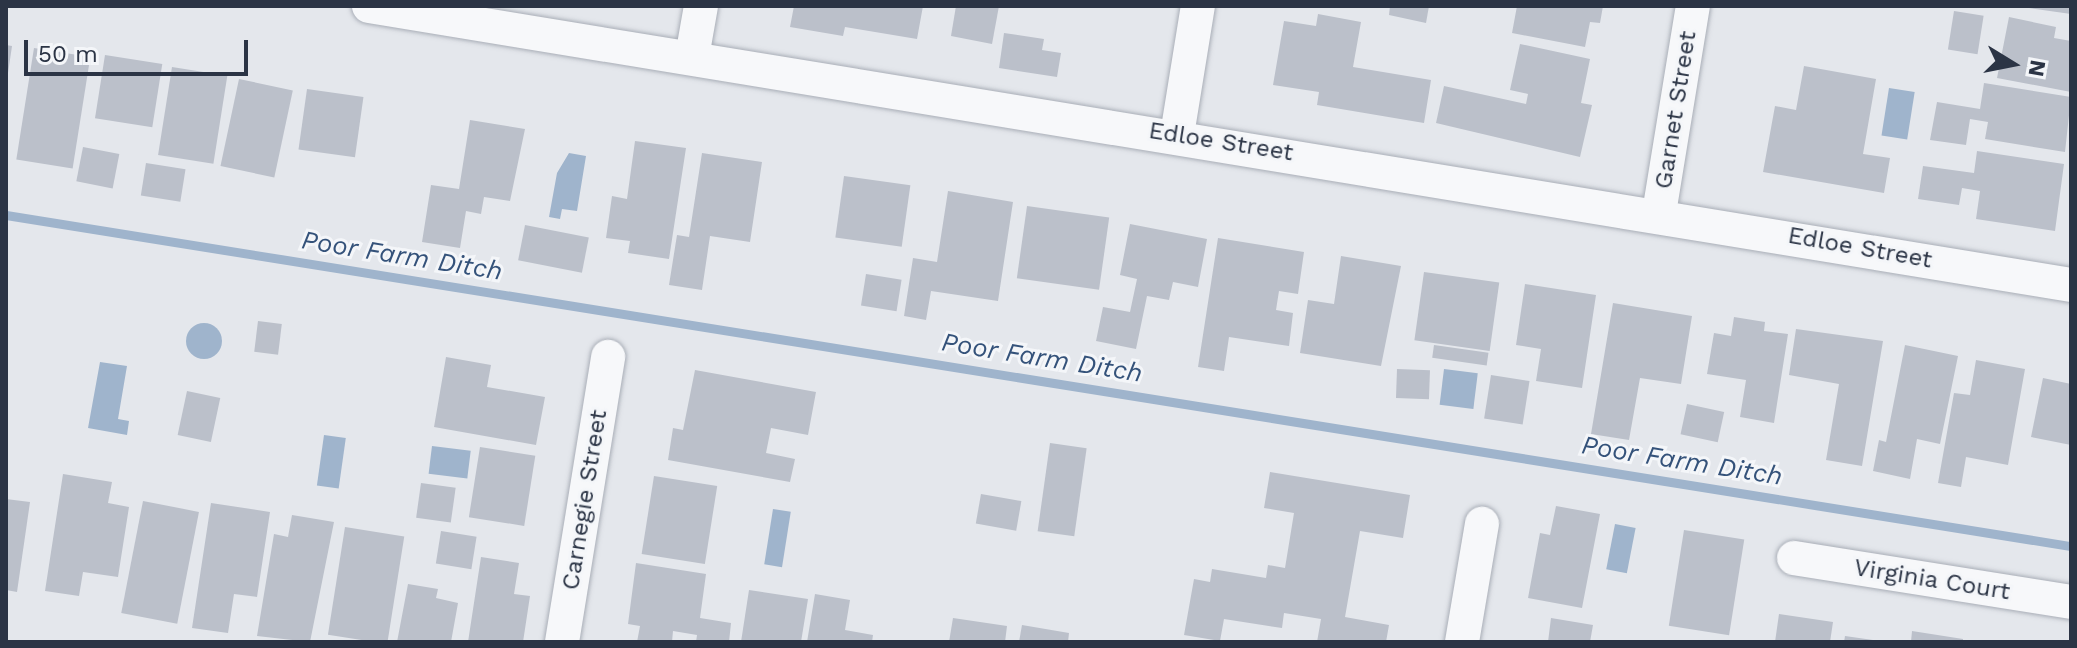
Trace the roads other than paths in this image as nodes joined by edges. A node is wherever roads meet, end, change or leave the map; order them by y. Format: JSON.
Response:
{"nodes":[{"id":1,"x":369,"y":6,"type":"edge"},
{"id":2,"x":701,"y":6,"type":"edge"},
{"id":3,"x":1198,"y":6,"type":"edge"},
{"id":4,"x":1693,"y":6,"type":"edge"},
{"id":5,"x":692,"y":57,"type":"junction"},
{"id":6,"x":1177,"y":135,"type":"junction"},
{"id":7,"x":1659,"y":213,"type":"junction"},
{"id":8,"x":2071,"y":285,"type":"edge"},
{"id":9,"x":608,"y":357,"type":"dead end"},
{"id":10,"x":1482,"y":524,"type":"dead end"},
{"id":11,"x":1794,"y":558,"type":"dead end"},
{"id":12,"x":2071,"y":602,"type":"edge"},
{"id":13,"x":562,"y":642,"type":"edge"},
{"id":14,"x":1462,"y":642,"type":"edge"}],
"edges":[{"from":1,"to":5,"type":"street","name":"Edloe Street"},
{"from":2,"to":5,"type":"street"},
{"from":3,"to":6,"type":"street"},
{"from":4,"to":7,"type":"street","name":"Garnet Street"},
{"from":5,"to":6,"type":"street","name":"Edloe Street"},
{"from":6,"to":7,"type":"street","name":"Edloe Street"},
{"from":7,"to":8,"type":"street","name":"Edloe Street"},
{"from":9,"to":13,"type":"street","name":"Carnegie Street"},
{"from":10,"to":14,"type":"street"},
{"from":11,"to":12,"type":"street","name":"Virginia Court"}]}
